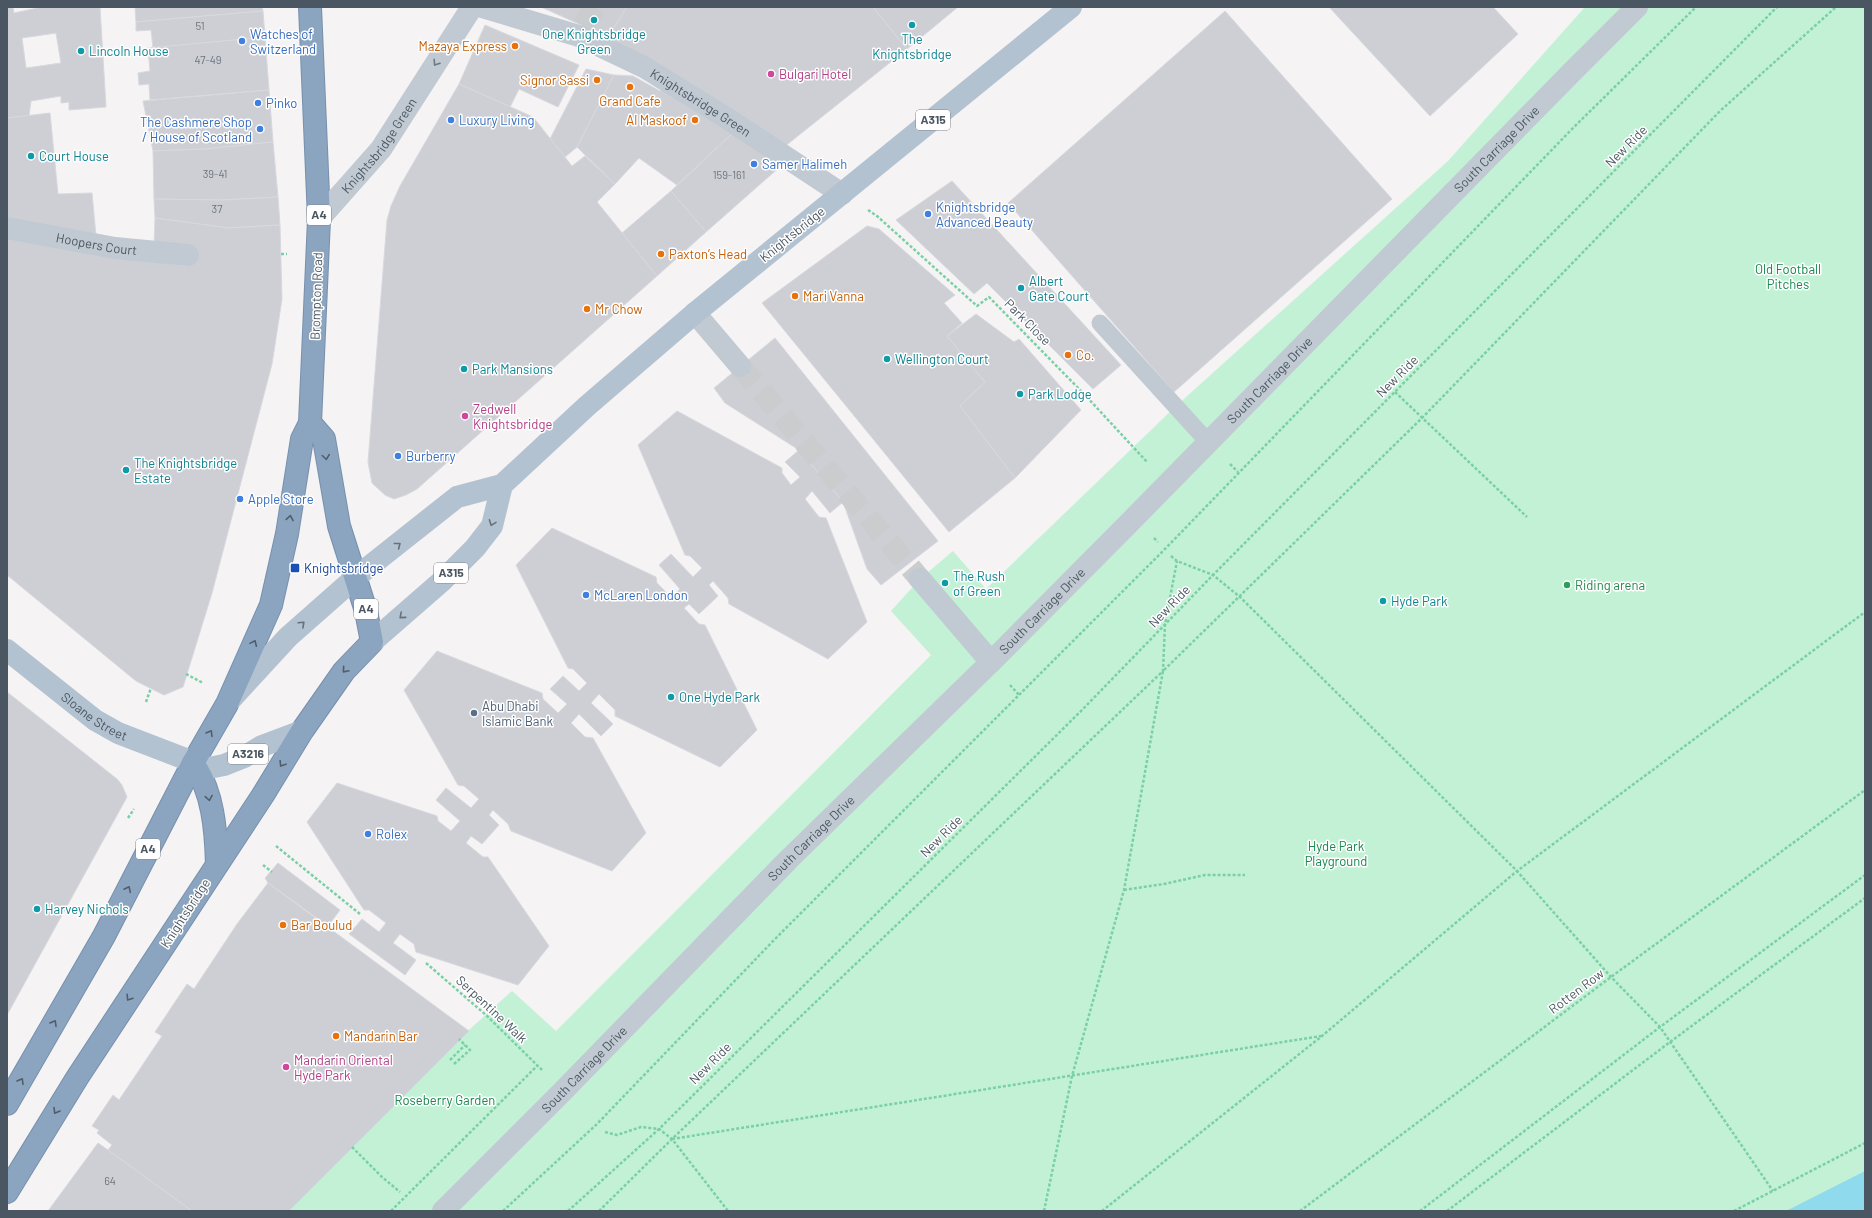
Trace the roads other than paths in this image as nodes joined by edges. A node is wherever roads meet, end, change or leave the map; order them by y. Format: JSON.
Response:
{"nodes":[{"id":1,"x":310,"y":7,"type":"edge"},
{"id":2,"x":472,"y":7,"type":"edge"},
{"id":3,"x":482,"y":7,"type":"edge"},
{"id":4,"x":1071,"y":7,"type":"edge"},
{"id":5,"x":1637,"y":7,"type":"edge"},
{"id":6,"x":842,"y":194,"type":"junction"},
{"id":7,"x":319,"y":219,"type":"junction"},
{"id":8,"x":7,"y":228,"type":"edge"},
{"id":9,"x":188,"y":256,"type":"dead end"},
{"id":10,"x":695,"y":313,"type":"junction"},
{"id":11,"x":1100,"y":323,"type":"dead end"},
{"id":12,"x":740,"y":366,"type":"tunnel mouth"},
{"id":13,"x":310,"y":423,"type":"junction"},
{"id":14,"x":1208,"y":442,"type":"junction"},
{"id":15,"x":502,"y":485,"type":"junction"},
{"id":16,"x":356,"y":577,"type":"junction"},
{"id":17,"x":920,"y":579,"type":"tunnel mouth"},
{"id":18,"x":372,"y":642,"type":"junction"},
{"id":19,"x":7,"y":650,"type":"edge"},
{"id":20,"x":991,"y":662,"type":"junction"},
{"id":21,"x":227,"y":704,"type":"junction"},
{"id":22,"x":302,"y":731,"type":"junction"},
{"id":23,"x":193,"y":763,"type":"junction"},
{"id":24,"x":217,"y":864,"type":"junction"},
{"id":25,"x":7,"y":1104,"type":"edge"},
{"id":26,"x":7,"y":1192,"type":"edge"},
{"id":27,"x":443,"y":1211,"type":"edge"}],
"edges":[{"from":1,"to":7,"type":"highway","name":"Brompton Road","number":"A4"},
{"from":2,"to":7,"type":"street","name":"Knightsbridge Green","one_way":true},
{"from":3,"to":6,"type":"street","name":"Knightsbridge Green"},
{"from":4,"to":6,"type":"main road","name":"Knightsbridge","number":"A315"},
{"from":5,"to":14,"type":"street","name":"South Carriage Drive"},
{"from":6,"to":10,"type":"main road","name":"Knightsbridge","number":"A315"},
{"from":7,"to":13,"type":"highway","name":"Brompton Road","number":"A4"},
{"from":8,"to":9,"type":"street","name":"Hoopers Court"},
{"from":10,"to":12,"type":"street"},
{"from":10,"to":15,"type":"main road","name":"Knightsbridge","number":"A315"},
{"from":11,"to":14,"type":"lane"},
{"from":13,"to":16,"type":"highway","number":"A4","one_way":true},
{"from":21,"to":13,"type":"highway","name":"Knightsbridge","number":"A4","one_way":true},
{"from":14,"to":20,"type":"street","name":"South Carriage Drive"},
{"from":16,"to":15,"type":"main road","name":"Knightsbridge","number":"A315","one_way":true},
{"from":15,"to":18,"type":"main road","name":"Knightsbridge","number":"A315","one_way":true},
{"from":16,"to":18,"type":"highway","number":"A4"},
{"from":21,"to":16,"type":"main road","name":"Knightsbridge","number":"A315","one_way":true},
{"from":17,"to":20,"type":"street"},
{"from":18,"to":22,"type":"highway","name":"Knightsbridge","one_way":true},
{"from":19,"to":23,"type":"main road","name":"Sloane Street","number":"A3216"},
{"from":20,"to":27,"type":"street","name":"South Carriage Drive"},
{"from":23,"to":21,"type":"highway","name":"Knightsbridge","number":"A4","one_way":true},
{"from":22,"to":23,"type":"main road","number":"A3216"},
{"from":22,"to":24,"type":"highway","name":"Knightsbridge","one_way":true},
{"from":23,"to":24,"type":"highway","one_way":true},
{"from":25,"to":23,"type":"highway","name":"Knightsbridge","number":"A4","one_way":true},
{"from":24,"to":26,"type":"highway","name":"Knightsbridge","one_way":true}]}
